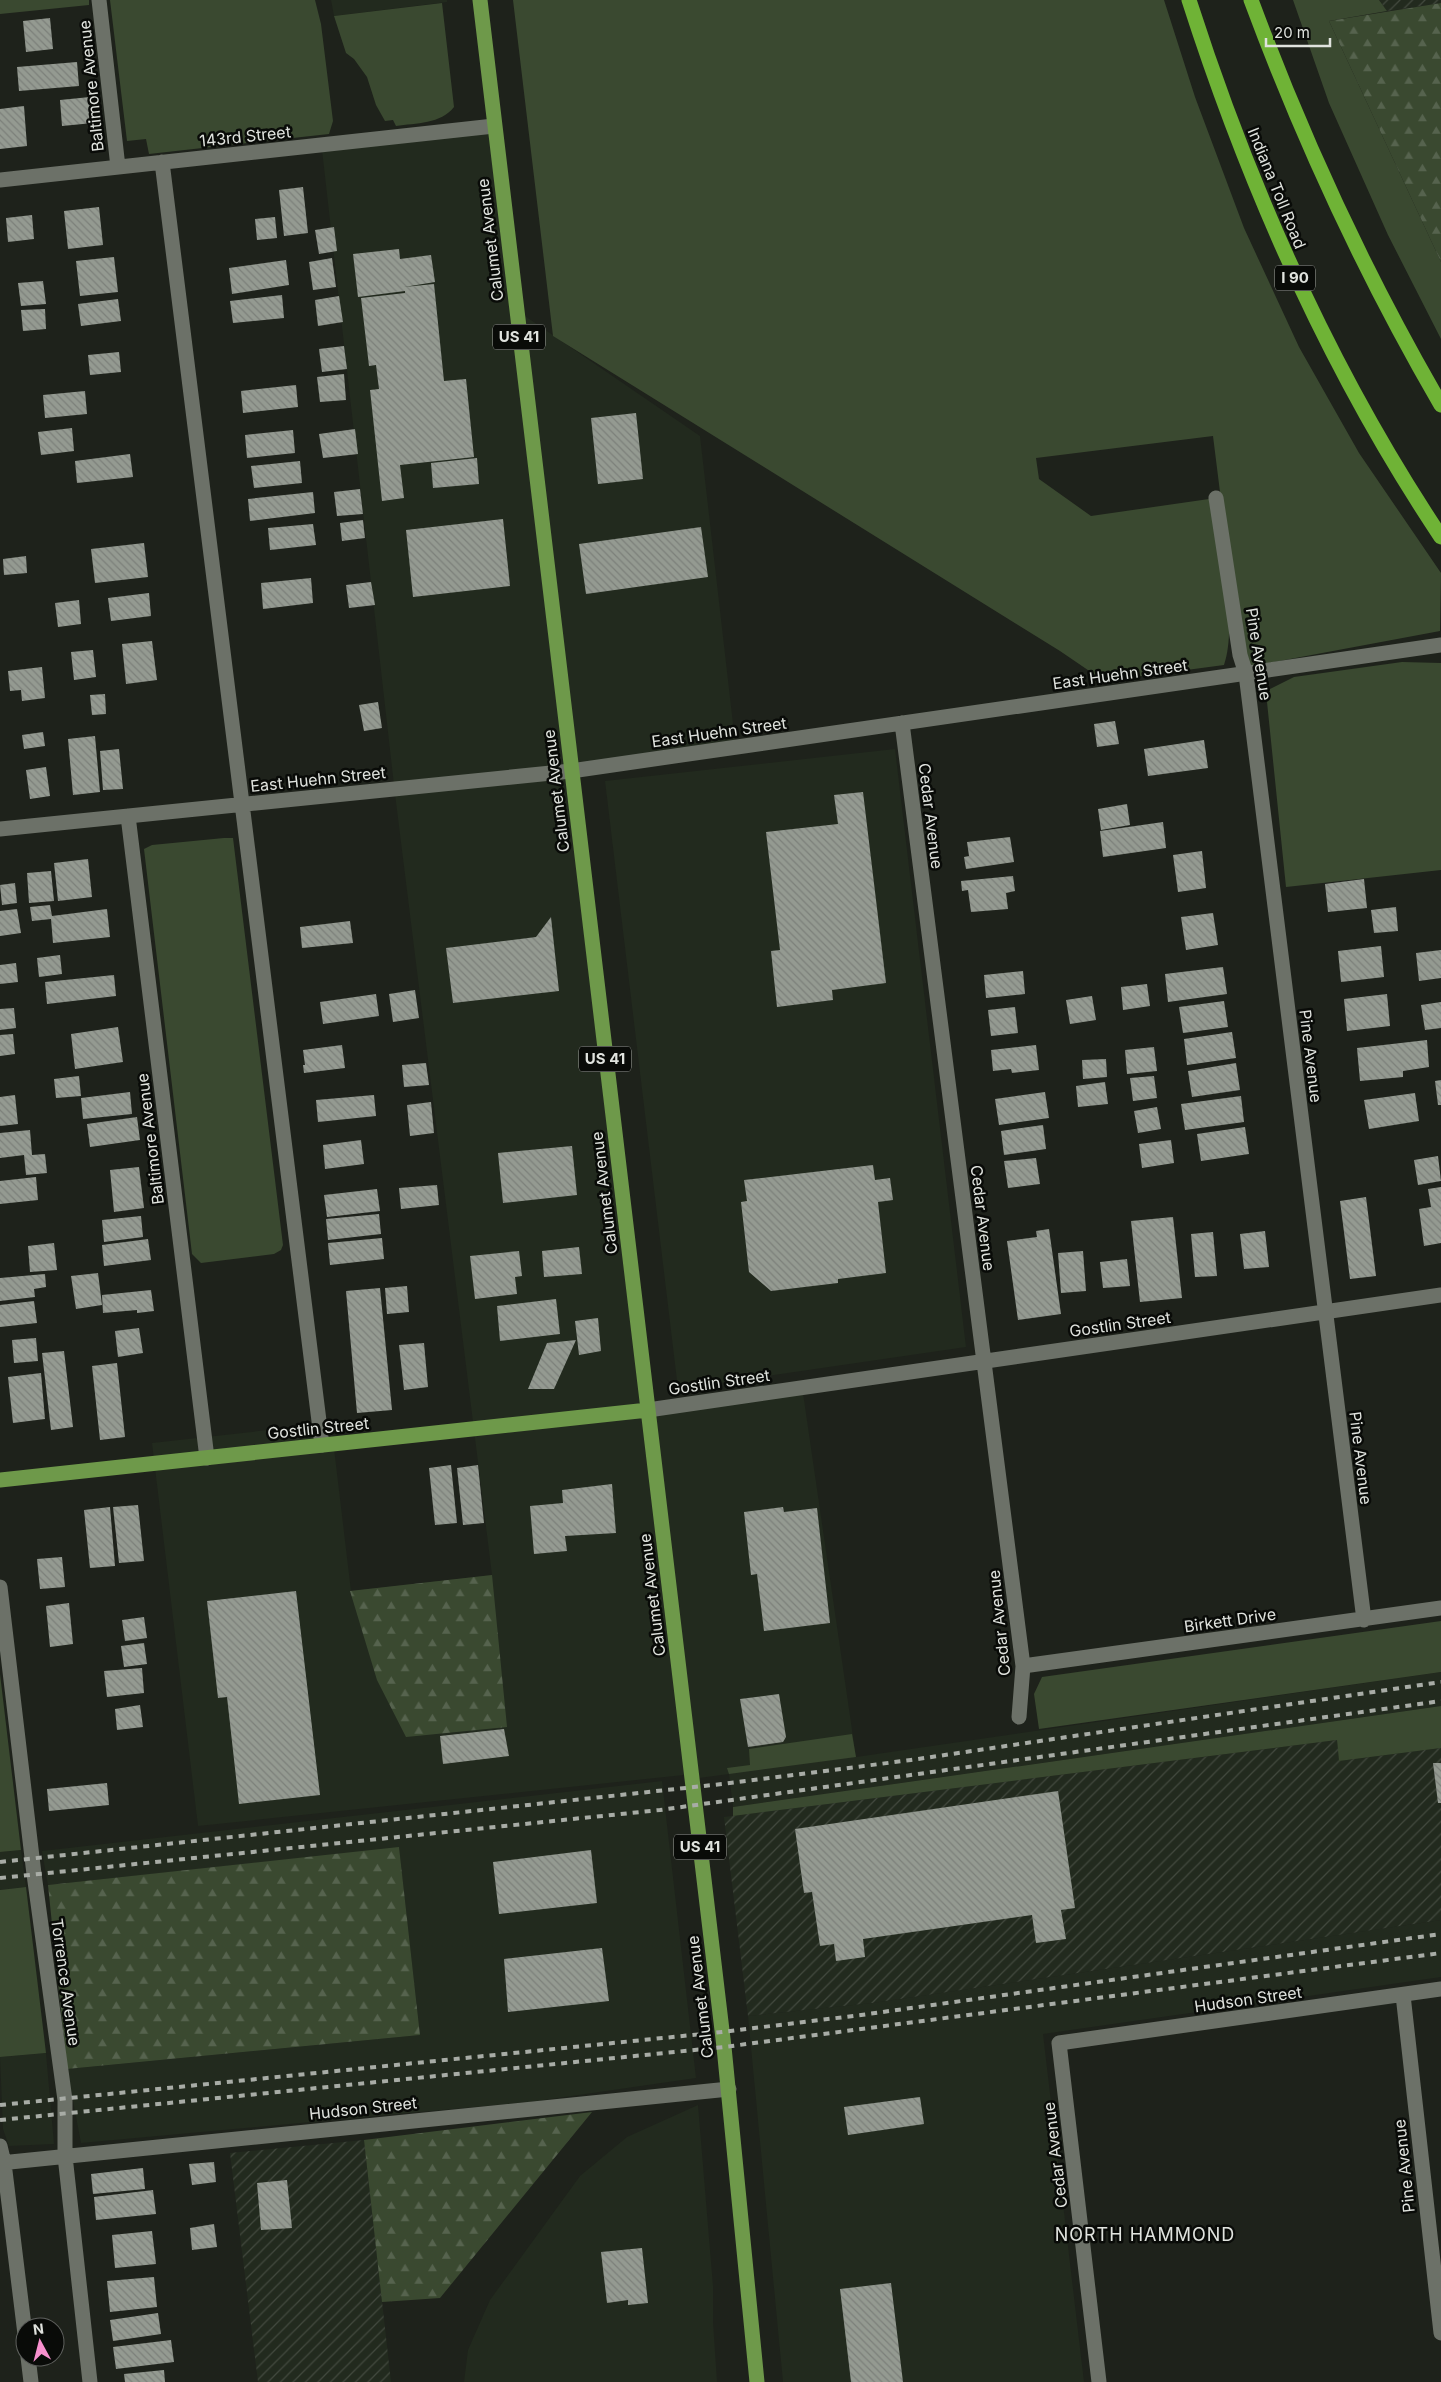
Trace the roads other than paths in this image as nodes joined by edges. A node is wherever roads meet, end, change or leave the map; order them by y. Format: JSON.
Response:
{"nodes":[{"id":1,"x":99,"y":0,"type":"edge"},
{"id":2,"x":480,"y":0,"type":"edge"},
{"id":3,"x":1190,"y":0,"type":"edge"},
{"id":4,"x":1251,"y":0,"type":"edge"},
{"id":5,"x":494,"y":126,"type":"junction"},
{"id":6,"x":162,"y":162,"type":"junction"},
{"id":7,"x":118,"y":167,"type":"junction"},
{"id":8,"x":0,"y":180,"type":"edge"},
{"id":9,"x":1441,"y":405,"type":"edge"},
{"id":10,"x":1216,"y":498,"type":"dead end"},
{"id":11,"x":1441,"y":537,"type":"edge"},
{"id":12,"x":1441,"y":645,"type":"edge"},
{"id":13,"x":1246,"y":674,"type":"junction"},
{"id":14,"x":902,"y":723,"type":"junction"},
{"id":15,"x":571,"y":771,"type":"junction"},
{"id":16,"x":242,"y":805,"type":"junction"},
{"id":17,"x":128,"y":816,"type":"junction"},
{"id":18,"x":0,"y":829,"type":"edge"},
{"id":19,"x":1441,"y":1295,"type":"edge"},
{"id":20,"x":1325,"y":1312,"type":"junction"},
{"id":21,"x":984,"y":1361,"type":"junction"},
{"id":22,"x":648,"y":1410,"type":"junction"},
{"id":23,"x":322,"y":1445,"type":"junction"},
{"id":24,"x":207,"y":1458,"type":"junction"},
{"id":25,"x":0,"y":1480,"type":"edge"},
{"id":26,"x":0,"y":1587,"type":"edge"},
{"id":27,"x":1441,"y":1608,"type":"edge"},
{"id":28,"x":1364,"y":1620,"type":"junction"},
{"id":29,"x":1023,"y":1666,"type":"junction"},
{"id":30,"x":1019,"y":1717,"type":"dead end"},
{"id":31,"x":1441,"y":1989,"type":"edge"},
{"id":32,"x":1403,"y":1995,"type":"junction"},
{"id":33,"x":1060,"y":2043,"type":"joint"},
{"id":34,"x":728,"y":2089,"type":"junction"},
{"id":35,"x":0,"y":2146,"type":"edge"},
{"id":36,"x":65,"y":2156,"type":"junction"},
{"id":37,"x":2,"y":2163,"type":"edge"},
{"id":38,"x":23,"y":2317,"type":"edge"},
{"id":39,"x":1441,"y":2334,"type":"edge"},
{"id":40,"x":29,"y":2367,"type":"edge"},
{"id":41,"x":31,"y":2382,"type":"edge"},
{"id":42,"x":90,"y":2382,"type":"edge"},
{"id":43,"x":757,"y":2382,"type":"edge"},
{"id":44,"x":1099,"y":2382,"type":"edge"}],
"edges":[{"from":1,"to":7,"type":"street","name":"Baltimore Avenue"},
{"from":2,"to":5,"type":"main road","name":"Calumet Avenue","number":"US 41"},
{"from":3,"to":11,"type":"highway","name":"Indiana Toll Road","number":"I 90"},
{"from":4,"to":9,"type":"highway"},
{"from":5,"to":6,"type":"street","name":"143rd Street"},
{"from":5,"to":15,"type":"main road","name":"Calumet Avenue","number":"US 41"},
{"from":6,"to":7,"type":"street","name":"143rd Street"},
{"from":6,"to":16,"type":"street"},
{"from":7,"to":8,"type":"street","name":"143rd Street"},
{"from":10,"to":13,"type":"street","name":"Pine Avenue"},
{"from":12,"to":13,"type":"street","name":"East Huehn Street"},
{"from":13,"to":14,"type":"street","name":"East Huehn Street"},
{"from":13,"to":20,"type":"street","name":"Pine Avenue"},
{"from":14,"to":15,"type":"street","name":"East Huehn Street"},
{"from":14,"to":21,"type":"street","name":"Cedar Avenue"},
{"from":15,"to":16,"type":"street","name":"East Huehn Street"},
{"from":15,"to":22,"type":"main road","name":"Calumet Avenue","number":"US 41"},
{"from":16,"to":17,"type":"street","name":"East Huehn Street"},
{"from":16,"to":23,"type":"street"},
{"from":17,"to":18,"type":"street","name":"East Huehn Street"},
{"from":17,"to":24,"type":"street","name":"Baltimore Avenue"},
{"from":19,"to":20,"type":"street","name":"Gostlin Street"},
{"from":20,"to":21,"type":"street","name":"Gostlin Street"},
{"from":20,"to":28,"type":"street","name":"Pine Avenue"},
{"from":21,"to":22,"type":"street","name":"Gostlin Street"},
{"from":21,"to":29,"type":"street","name":"Cedar Avenue"},
{"from":22,"to":23,"type":"main road","name":"Gostlin Street"},
{"from":22,"to":34,"type":"main road","name":"Calumet Avenue","number":"US 41"},
{"from":23,"to":24,"type":"main road","name":"Gostlin Street"},
{"from":24,"to":25,"type":"main road","name":"Gostlin Street"},
{"from":26,"to":36,"type":"street","name":"Torrence Avenue"},
{"from":27,"to":28,"type":"street","name":"Birkett Drive"},
{"from":28,"to":29,"type":"street","name":"Birkett Drive"},
{"from":29,"to":30,"type":"street","name":"Cedar Avenue"},
{"from":31,"to":32,"type":"street","name":"Hudson Street"},
{"from":32,"to":33,"type":"street","name":"Hudson Street"},
{"from":32,"to":39,"type":"street","name":"Pine Avenue"},
{"from":33,"to":44,"type":"street","name":"Cedar Avenue"},
{"from":34,"to":36,"type":"street","name":"Hudson Street"},
{"from":34,"to":43,"type":"main road","name":"Calumet Avenue","number":"US 41"},
{"from":35,"to":37,"type":"street"},
{"from":36,"to":37,"type":"street","name":"Hudson Street"},
{"from":36,"to":42,"type":"street","name":"Torrence Avenue"},
{"from":37,"to":38,"type":"street"},
{"from":40,"to":41,"type":"street"}]}
